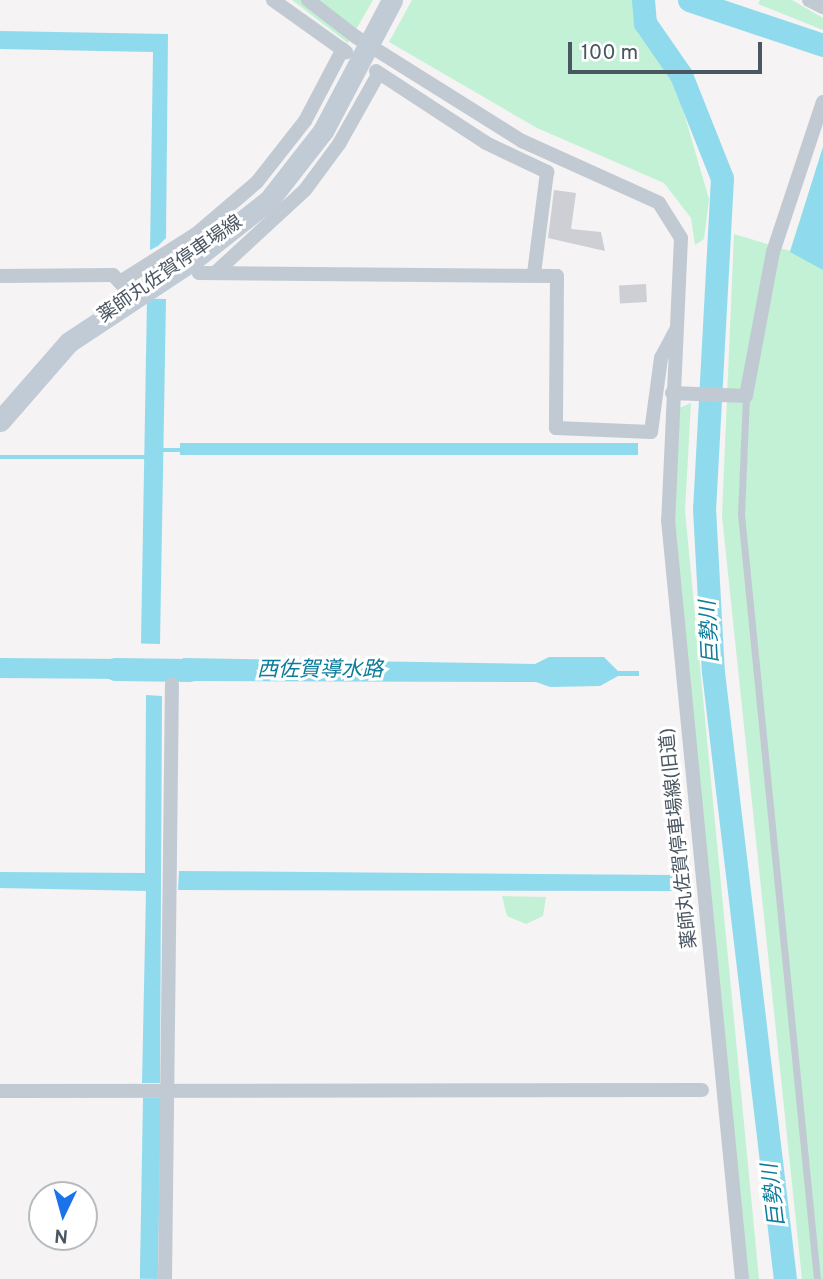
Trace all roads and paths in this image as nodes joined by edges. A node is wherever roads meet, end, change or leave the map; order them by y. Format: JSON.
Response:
{"nodes":[{"id":1,"x":274,"y":0,"type":"edge"},
{"id":2,"x":308,"y":0,"type":"edge"},
{"id":3,"x":392,"y":0,"type":"edge"},
{"id":4,"x":809,"y":0,"type":"edge"},
{"id":5,"x":823,"y":7,"type":"edge"},
{"id":6,"x":370,"y":43,"type":"junction"},
{"id":7,"x":823,"y":102,"type":"edge"},
{"id":8,"x":192,"y":260,"type":"junction"},
{"id":9,"x":215,"y":273,"type":"junction"},
{"id":10,"x":534,"y":274,"type":"junction"},
{"id":11,"x":0,"y":276,"type":"edge"},
{"id":12,"x":126,"y":289,"type":"junction"},
{"id":13,"x":676,"y":330,"type":"junction"},
{"id":14,"x":672,"y":393,"type":"junction"},
{"id":15,"x":746,"y":396,"type":"junction"},
{"id":16,"x":0,"y":421,"type":"edge"},
{"id":17,"x":172,"y":684,"type":"dead end"},
{"id":18,"x":157,"y":1090,"type":"junction"},
{"id":19,"x":702,"y":1090,"type":"dead end"},
{"id":20,"x":0,"y":1091,"type":"edge"},
{"id":21,"x":165,"y":1279,"type":"edge"},
{"id":22,"x":742,"y":1279,"type":"edge"},
{"id":23,"x":817,"y":1279,"type":"edge"}],
"edges":[{"from":1,"to":12,"type":"street"},
{"from":2,"to":6,"type":"street","name":"薬師丸佐賀停車場線(旧道)"},
{"from":3,"to":6,"type":"main road","name":"薬師丸佐賀停車場線"},
{"from":4,"to":5,"type":"street"},
{"from":6,"to":8,"type":"main road","name":"薬師丸佐賀停車場線"},
{"from":6,"to":13,"type":"street","name":"薬師丸佐賀停車場線(旧道)"},
{"from":7,"to":15,"type":"street"},
{"from":8,"to":9,"type":"street"},
{"from":8,"to":12,"type":"main road","name":"薬師丸佐賀停車場線"},
{"from":9,"to":10,"type":"street"},
{"from":9,"to":10,"type":"street"},
{"from":10,"to":13,"type":"street"},
{"from":11,"to":12,"type":"street"},
{"from":12,"to":16,"type":"main road","name":"薬師丸佐賀停車場線"},
{"from":13,"to":14,"type":"street","name":"薬師丸佐賀停車場線(旧道)"},
{"from":14,"to":15,"type":"street"},
{"from":14,"to":22,"type":"street","name":"薬師丸佐賀停車場線(旧道)"},
{"from":15,"to":23,"type":"lane"},
{"from":17,"to":18,"type":"street"},
{"from":18,"to":19,"type":"street"},
{"from":18,"to":20,"type":"street"},
{"from":18,"to":21,"type":"street"}]}
